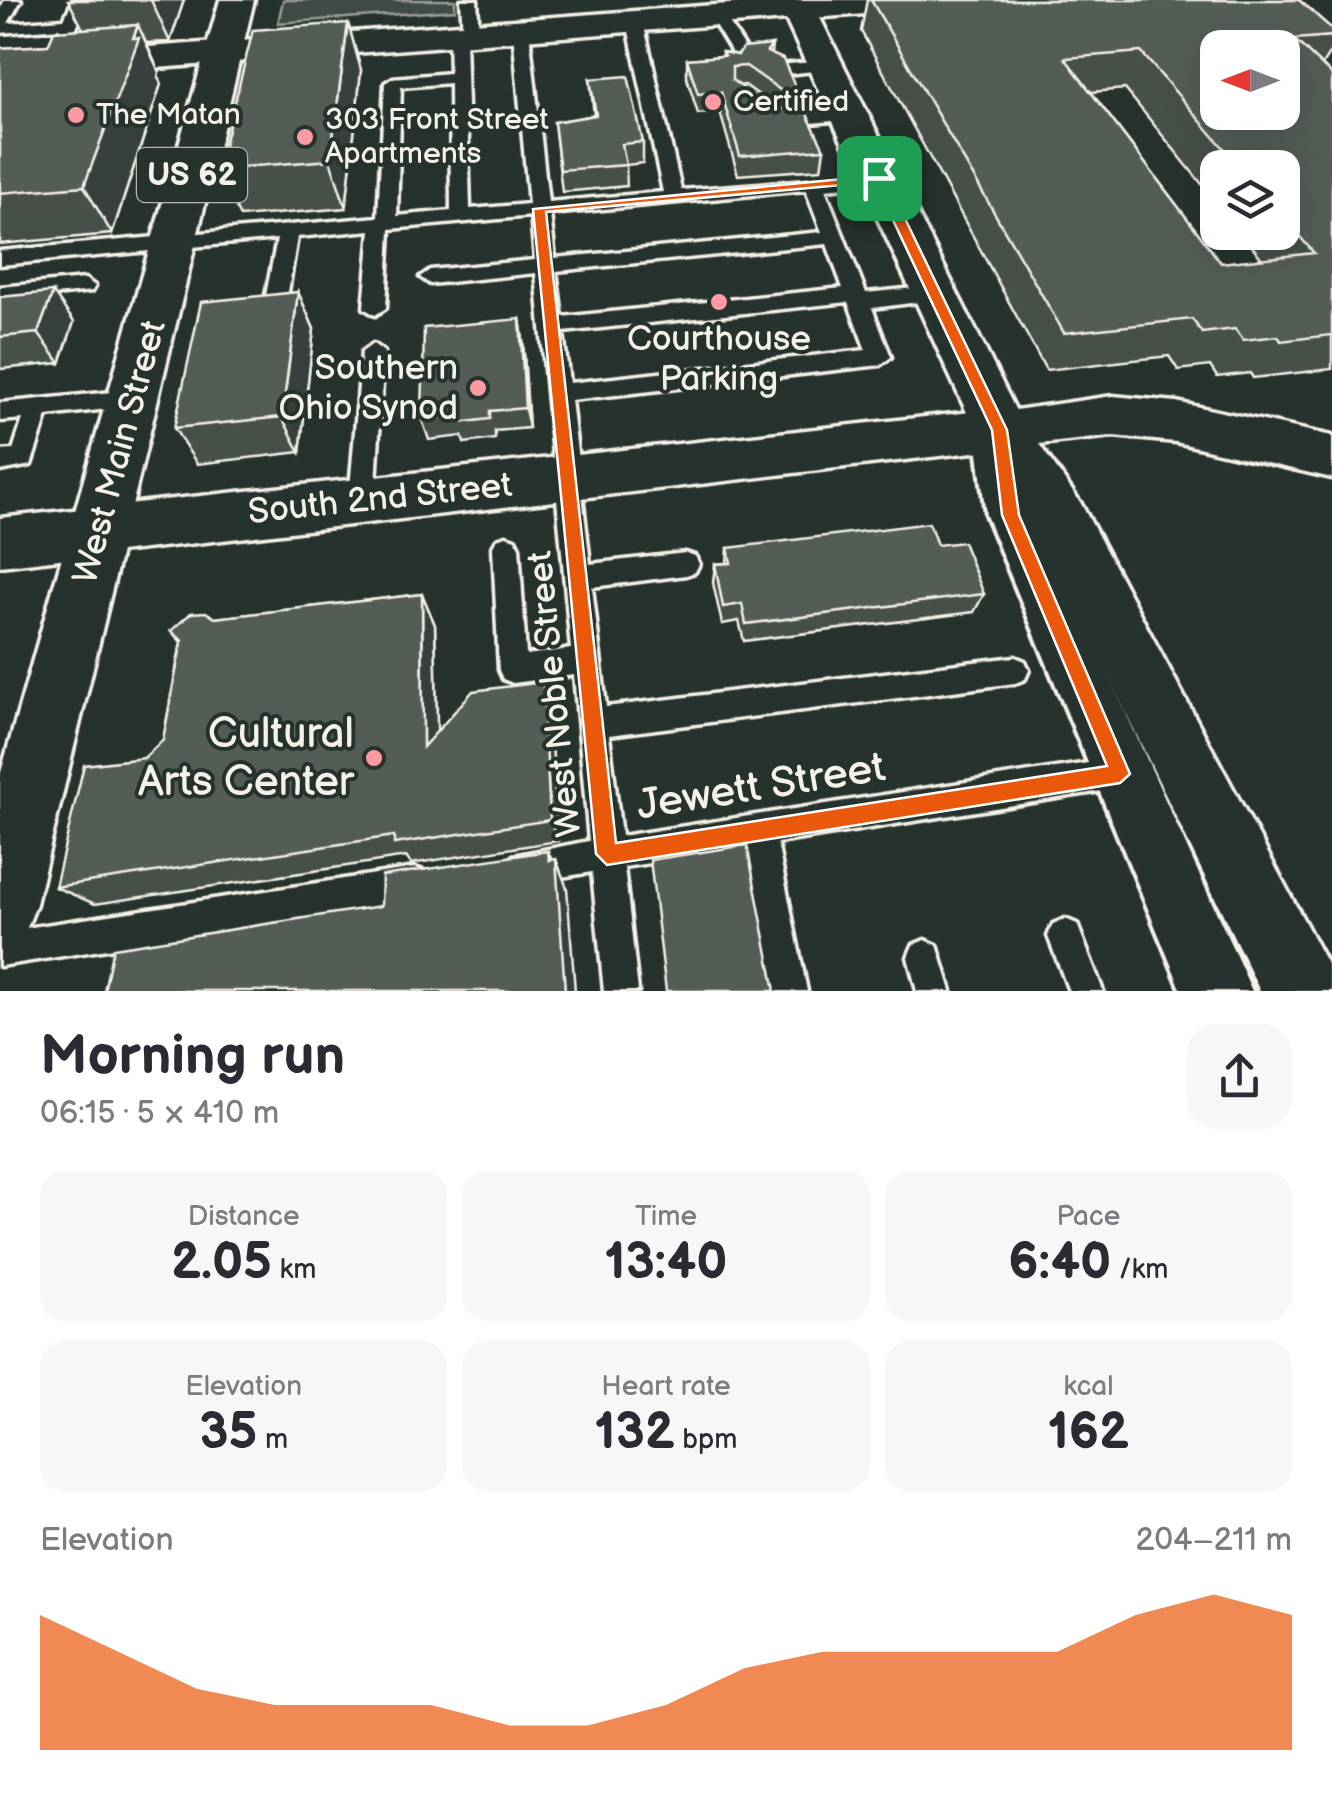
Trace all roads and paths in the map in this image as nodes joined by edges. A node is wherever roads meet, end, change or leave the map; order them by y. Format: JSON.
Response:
{"nodes":[{"id":1,"x":14,"y":0,"type":"edge"},
{"id":2,"x":81,"y":0,"type":"edge"},
{"id":3,"x":237,"y":0,"type":"edge"},
{"id":4,"x":916,"y":0,"type":"edge"},
{"id":5,"x":796,"y":4,"type":"edge"},
{"id":6,"x":717,"y":15,"type":"junction"},
{"id":7,"x":635,"y":22,"type":"junction"},
{"id":8,"x":70,"y":23,"type":"junction"},
{"id":9,"x":466,"y":23,"type":"edge"},
{"id":10,"x":0,"y":26,"type":"edge"},
{"id":11,"x":521,"y":31,"type":"junction"},
{"id":12,"x":739,"y":51,"type":"junction"},
{"id":13,"x":223,"y":53,"type":"junction"},
{"id":14,"x":49,"y":66,"type":"junction"},
{"id":15,"x":752,"y":66,"type":"edge"},
{"id":16,"x":826,"y":66,"type":"junction"},
{"id":17,"x":729,"y":68,"type":"edge"},
{"id":18,"x":0,"y":69,"type":"edge"},
{"id":19,"x":457,"y":77,"type":"junction"},
{"id":20,"x":771,"y":105,"type":"edge"},
{"id":21,"x":850,"y":116,"type":"junction"},
{"id":22,"x":879,"y":178,"type":"junction"},
{"id":23,"x":813,"y":183,"type":"junction"},
{"id":24,"x":673,"y":196,"type":"junction"},
{"id":25,"x":539,"y":209,"type":"junction"},
{"id":26,"x":460,"y":216,"type":"junction"},
{"id":27,"x":384,"y":223,"type":"junction"},
{"id":28,"x":288,"y":232,"type":"junction"},
{"id":29,"x":834,"y":237,"type":"junction"},
{"id":30,"x":174,"y":242,"type":"junction"},
{"id":31,"x":0,"y":258,"type":"edge"},
{"id":32,"x":545,"y":266,"type":"junction"},
{"id":33,"x":430,"y":277,"type":"dead end"},
{"id":34,"x":86,"y":286,"type":"dead end"},
{"id":35,"x":934,"y":293,"type":"junction"},
{"id":36,"x":0,"y":294,"type":"edge"},
{"id":37,"x":858,"y":298,"type":"junction"},
{"id":38,"x":375,"y":308,"type":"dead end"},
{"id":39,"x":273,"y":316,"type":"edge"},
{"id":40,"x":552,"y":326,"type":"junction"},
{"id":41,"x":373,"y":352,"type":"dead end"},
{"id":42,"x":558,"y":393,"type":"junction"},
{"id":43,"x":134,"y":399,"type":"junction"},
{"id":44,"x":38,"y":408,"type":"junction"},
{"id":45,"x":0,"y":412,"type":"edge"},
{"id":46,"x":999,"y":430,"type":"junction"},
{"id":47,"x":1332,"y":457,"type":"edge"},
{"id":48,"x":0,"y":460,"type":"edge"},
{"id":49,"x":567,"y":478,"type":"junction"},
{"id":50,"x":362,"y":500,"type":"junction"},
{"id":51,"x":100,"y":530,"type":"junction"},
{"id":52,"x":0,"y":542,"type":"edge"},
{"id":53,"x":506,"y":547,"type":"dead end"},
{"id":54,"x":686,"y":564,"type":"dead end"},
{"id":55,"x":577,"y":577,"type":"junction"},
{"id":56,"x":586,"y":660,"type":"junction"},
{"id":57,"x":1016,"y":670,"type":"dead end"},
{"id":58,"x":593,"y":723,"type":"junction"},
{"id":59,"x":1120,"y":774,"type":"junction"},
{"id":60,"x":759,"y":830,"type":"junction"},
{"id":61,"x":607,"y":854,"type":"junction"},
{"id":62,"x":487,"y":873,"type":"edge"},
{"id":63,"x":449,"y":879,"type":"edge"},
{"id":64,"x":0,"y":904,"type":"edge"},
{"id":65,"x":1065,"y":936,"type":"dead end"},
{"id":66,"x":0,"y":949,"type":"edge"},
{"id":67,"x":621,"y":991,"type":"edge"},
{"id":68,"x":790,"y":991,"type":"edge"},
{"id":69,"x":1086,"y":991,"type":"edge"},
{"id":70,"x":1217,"y":991,"type":"edge"},
{"id":71,"x":1300,"y":991,"type":"edge"}],
"edges":[{"from":1,"to":10,"type":"lane"},
{"from":2,"to":8,"type":"lane"},
{"from":3,"to":13,"type":"main road","name":"West Main Street","number":"US 62"},
{"from":4,"to":5,"type":"main road"},
{"from":5,"to":6,"type":"main road"},
{"from":5,"to":16,"type":"main road"},
{"from":6,"to":7,"type":"main road"},
{"from":6,"to":12,"type":"lane"},
{"from":7,"to":11,"type":"main road"},
{"from":7,"to":24,"type":"lane"},
{"from":8,"to":10,"type":"lane"},
{"from":8,"to":14,"type":"lane"},
{"from":9,"to":11,"type":"main road"},
{"from":9,"to":13,"type":"main road"},
{"from":9,"to":19,"type":"lane"},
{"from":11,"to":25,"type":"lane","name":"West Noble Street"},
{"from":12,"to":15,"type":"lane"},
{"from":12,"to":16,"type":"lane"},
{"from":12,"to":17,"type":"lane"},
{"from":13,"to":14,"type":"main road"},
{"from":13,"to":30,"type":"main road","name":"West Main Street","number":"US 62"},
{"from":14,"to":18,"type":"main road"},
{"from":16,"to":21,"type":"main road"},
{"from":19,"to":26,"type":"lane"},
{"from":19,"to":27,"type":"lane"},
{"from":20,"to":21,"type":"lane"},
{"from":21,"to":22,"type":"main road"},
{"from":22,"to":23,"type":"lane"},
{"from":22,"to":35,"type":"main road"},
{"from":23,"to":24,"type":"lane"},
{"from":23,"to":29,"type":"lane"},
{"from":24,"to":25,"type":"lane"},
{"from":25,"to":26,"type":"lane"},
{"from":25,"to":32,"type":"lane","name":"West Noble Street"},
{"from":26,"to":27,"type":"lane"},
{"from":27,"to":28,"type":"lane"},
{"from":27,"to":38,"type":"lane"},
{"from":28,"to":30,"type":"lane"},
{"from":28,"to":39,"type":"lane"},
{"from":29,"to":32,"type":"lane"},
{"from":29,"to":37,"type":"lane"},
{"from":30,"to":31,"type":"lane"},
{"from":30,"to":43,"type":"main road","name":"West Main Street","number":"US 62"},
{"from":32,"to":33,"type":"lane"},
{"from":32,"to":40,"type":"lane","name":"West Noble Street"},
{"from":34,"to":36,"type":"lane"},
{"from":35,"to":37,"type":"lane"},
{"from":35,"to":46,"type":"main road"},
{"from":37,"to":40,"type":"lane"},
{"from":37,"to":42,"type":"lane"},
{"from":40,"to":42,"type":"lane","name":"West Noble Street"},
{"from":41,"to":50,"type":"lane"},
{"from":42,"to":49,"type":"lane","name":"West Noble Street"},
{"from":43,"to":44,"type":"lane"},
{"from":43,"to":51,"type":"main road","name":"West Main Street","number":"US 62"},
{"from":44,"to":45,"type":"lane"},
{"from":44,"to":48,"type":"lane"},
{"from":46,"to":47,"type":"main road","name":"South 2nd Street"},
{"from":46,"to":49,"type":"main road","name":"South 2nd Street"},
{"from":46,"to":59,"type":"street"},
{"from":46,"to":71,"type":"main road"},
{"from":49,"to":50,"type":"main road","name":"South 2nd Street"},
{"from":49,"to":55,"type":"lane","name":"West Noble Street"},
{"from":50,"to":51,"type":"main road","name":"South 2nd Street"},
{"from":51,"to":52,"type":"main road","name":"South 2nd Street"},
{"from":51,"to":64,"type":"main road","name":"West Main Street","number":"US 62"},
{"from":53,"to":56,"type":"lane"},
{"from":54,"to":55,"type":"lane"},
{"from":55,"to":56,"type":"lane","name":"West Noble Street"},
{"from":56,"to":58,"type":"lane","name":"West Noble Street"},
{"from":57,"to":58,"type":"lane"},
{"from":58,"to":61,"type":"lane","name":"West Noble Street"},
{"from":59,"to":60,"type":"lane","name":"Jewett Street"},
{"from":59,"to":70,"type":"street"},
{"from":60,"to":61,"type":"lane","name":"Jewett Street"},
{"from":60,"to":68,"type":"lane"},
{"from":61,"to":62,"type":"lane","name":"Jewett Street"},
{"from":61,"to":67,"type":"lane","name":"West Noble Street"},
{"from":63,"to":66,"type":"lane"},
{"from":65,"to":69,"type":"lane"}]}
